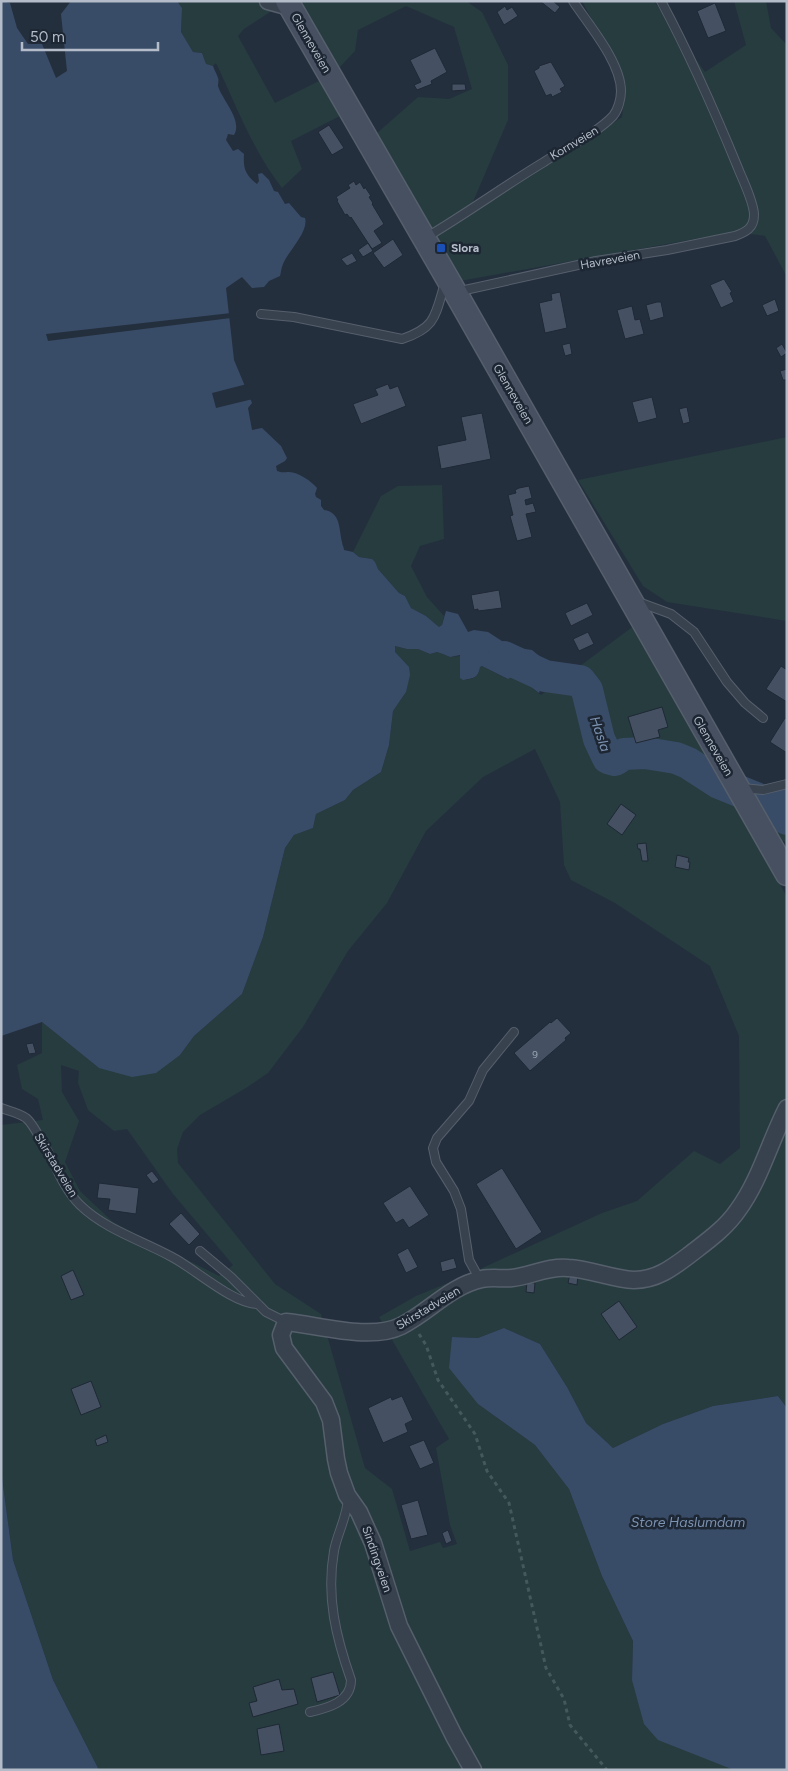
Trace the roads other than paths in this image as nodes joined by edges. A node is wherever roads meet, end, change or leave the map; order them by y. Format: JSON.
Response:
{"nodes":[{"id":1,"x":268,"y":1,"type":"edge"},
{"id":2,"x":573,"y":1,"type":"edge"},
{"id":3,"x":661,"y":1,"type":"edge"},
{"id":4,"x":288,"y":4,"type":"edge"},
{"id":5,"x":424,"y":239,"type":"junction"},
{"id":6,"x":453,"y":289,"type":"junction"},
{"id":7,"x":261,"y":314,"type":"dead end"},
{"id":8,"x":635,"y":607,"type":"junction"},
{"id":9,"x":763,"y":718,"type":"dead end"},
{"id":10,"x":787,"y":784,"type":"edge"},
{"id":11,"x":737,"y":788,"type":"junction"},
{"id":12,"x":787,"y":874,"type":"edge"},
{"id":13,"x":514,"y":1032,"type":"dead end"},
{"id":14,"x":1,"y":1108,"type":"edge"},
{"id":15,"x":787,"y":1108,"type":"edge"},
{"id":16,"x":200,"y":1251,"type":"dead end"},
{"id":17,"x":480,"y":1280,"type":"junction"},
{"id":18,"x":258,"y":1304,"type":"junction"},
{"id":19,"x":286,"y":1322,"type":"junction"},
{"id":20,"x":347,"y":1495,"type":"junction"},
{"id":21,"x":310,"y":1712,"type":"dead end"},
{"id":22,"x":473,"y":1770,"type":"edge"}],
"edges":[{"from":1,"to":4,"type":"street"},
{"from":2,"to":5,"type":"lane","name":"Kornveien"},
{"from":3,"to":6,"type":"lane","name":"Havreveien"},
{"from":4,"to":5,"type":"main road","name":"Glenneveien"},
{"from":5,"to":6,"type":"main road","name":"Glenneveien"},
{"from":6,"to":7,"type":"lane"},
{"from":6,"to":8,"type":"main road","name":"Glenneveien"},
{"from":8,"to":9,"type":"lane"},
{"from":8,"to":11,"type":"main road","name":"Glenneveien"},
{"from":10,"to":11,"type":"lane"},
{"from":11,"to":12,"type":"main road","name":"Glenneveien"},
{"from":13,"to":17,"type":"lane"},
{"from":14,"to":18,"type":"lane","name":"Skirstadveien"},
{"from":15,"to":17,"type":"street","name":"Skirstadveien"},
{"from":16,"to":18,"type":"lane"},
{"from":17,"to":19,"type":"street","name":"Skirstadveien"},
{"from":18,"to":19,"type":"lane","name":"Skirstadveien"},
{"from":19,"to":20,"type":"street","name":"Sindingveien"},
{"from":20,"to":21,"type":"lane"},
{"from":20,"to":22,"type":"street","name":"Sindingveien"}]}
